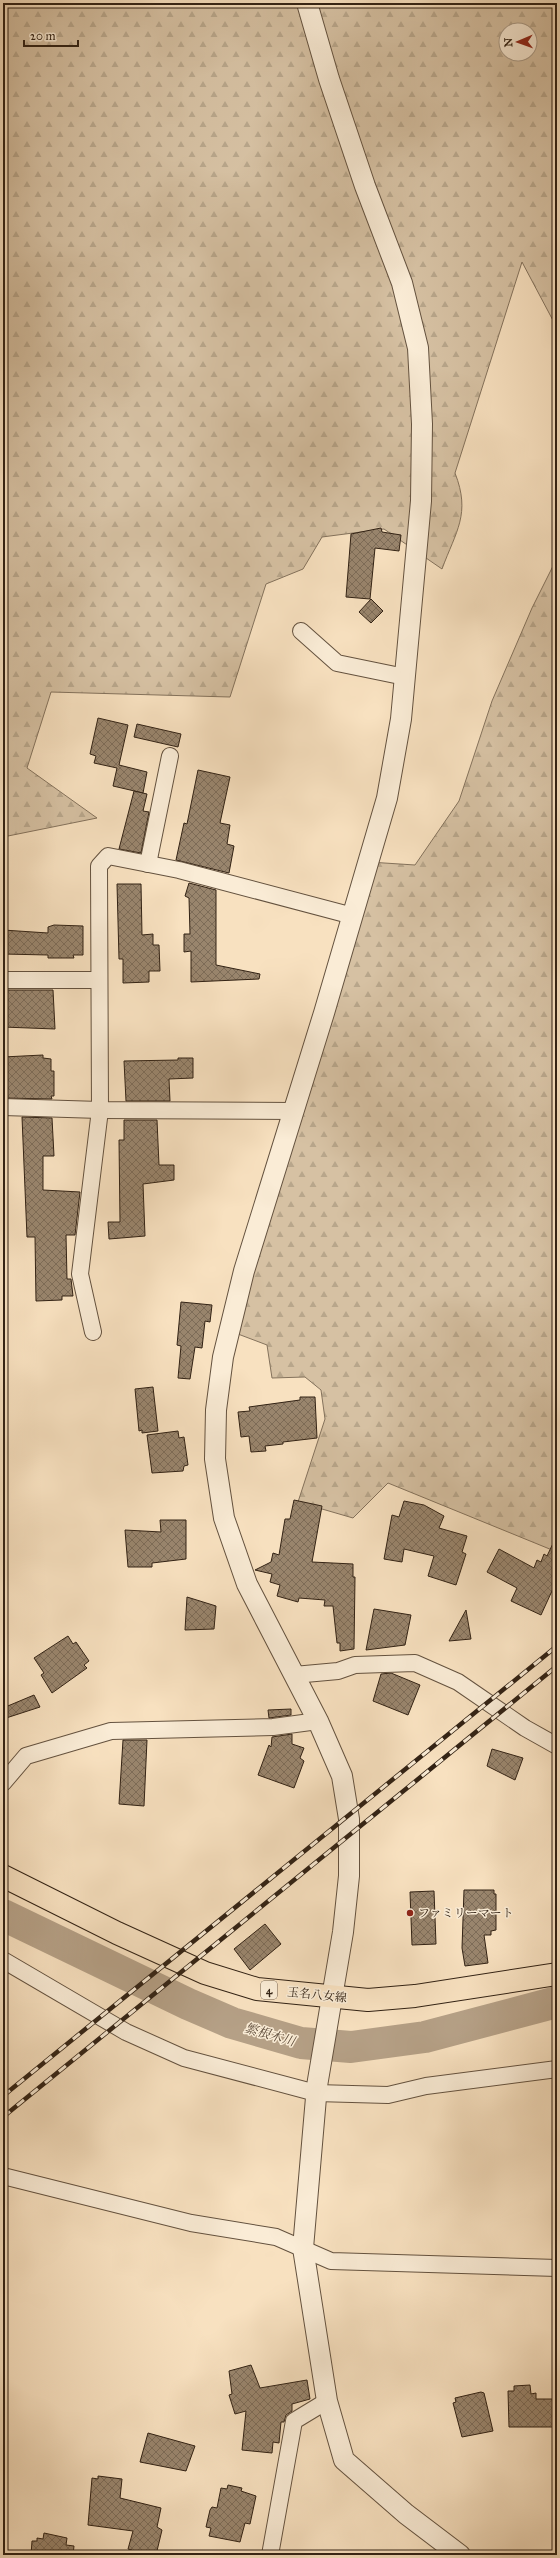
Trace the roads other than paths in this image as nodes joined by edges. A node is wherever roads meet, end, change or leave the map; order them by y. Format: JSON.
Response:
{"nodes":[{"id":1,"x":307,"y":3,"type":"edge"},
{"id":2,"x":301,"y":631,"type":"dead end"},
{"id":3,"x":405,"y":677,"type":"junction"},
{"id":4,"x":170,"y":756,"type":"dead end"},
{"id":5,"x":148,"y":864,"type":"junction"},
{"id":6,"x":353,"y":916,"type":"junction"},
{"id":7,"x":3,"y":980,"type":"edge"},
{"id":8,"x":99,"y":980,"type":"junction"},
{"id":9,"x":3,"y":1108,"type":"edge"},
{"id":10,"x":100,"y":1110,"type":"junction"},
{"id":11,"x":295,"y":1111,"type":"junction"},
{"id":12,"x":93,"y":1332,"type":"dead end"},
{"id":13,"x":294,"y":1675,"type":"junction"},
{"id":14,"x":318,"y":1721,"type":"junction"},
{"id":15,"x":557,"y":1746,"type":"edge"},
{"id":16,"x":3,"y":1783,"type":"edge"},
{"id":17,"x":3,"y":1876,"type":"edge"},
{"id":18,"x":3,"y":1960,"type":"edge"},
{"id":19,"x":557,"y":1974,"type":"edge"},
{"id":20,"x":332,"y":1996,"type":"junction"},
{"id":21,"x":557,"y":2069,"type":"edge"},
{"id":22,"x":317,"y":2090,"type":"junction"},
{"id":23,"x":3,"y":2176,"type":"edge"},
{"id":24,"x":303,"y":2248,"type":"junction"},
{"id":25,"x":557,"y":2268,"type":"edge"},
{"id":26,"x":327,"y":2401,"type":"junction"},
{"id":27,"x":270,"y":2555,"type":"edge"},
{"id":28,"x":460,"y":2555,"type":"edge"}],
"edges":[{"from":1,"to":3,"type":"street"},
{"from":2,"to":3,"type":"street"},
{"from":3,"to":6,"type":"street"},
{"from":4,"to":5,"type":"street"},
{"from":5,"to":6,"type":"street"},
{"from":5,"to":8,"type":"street"},
{"from":6,"to":11,"type":"street"},
{"from":7,"to":8,"type":"street"},
{"from":8,"to":10,"type":"street"},
{"from":9,"to":10,"type":"street"},
{"from":10,"to":11,"type":"street"},
{"from":10,"to":12,"type":"street"},
{"from":11,"to":13,"type":"street"},
{"from":13,"to":14,"type":"street"},
{"from":13,"to":15,"type":"street"},
{"from":14,"to":16,"type":"street"},
{"from":14,"to":20,"type":"street"},
{"from":17,"to":20,"type":"main road","name":"玉名八女線","number":"4"},
{"from":18,"to":22,"type":"street"},
{"from":19,"to":20,"type":"main road","name":"玉名八女線","number":"4"},
{"from":20,"to":22,"type":"street"},
{"from":21,"to":22,"type":"street"},
{"from":22,"to":24,"type":"street"},
{"from":23,"to":24,"type":"street"},
{"from":24,"to":25,"type":"street"},
{"from":24,"to":26,"type":"street"},
{"from":26,"to":27,"type":"street"},
{"from":26,"to":28,"type":"street"}]}
